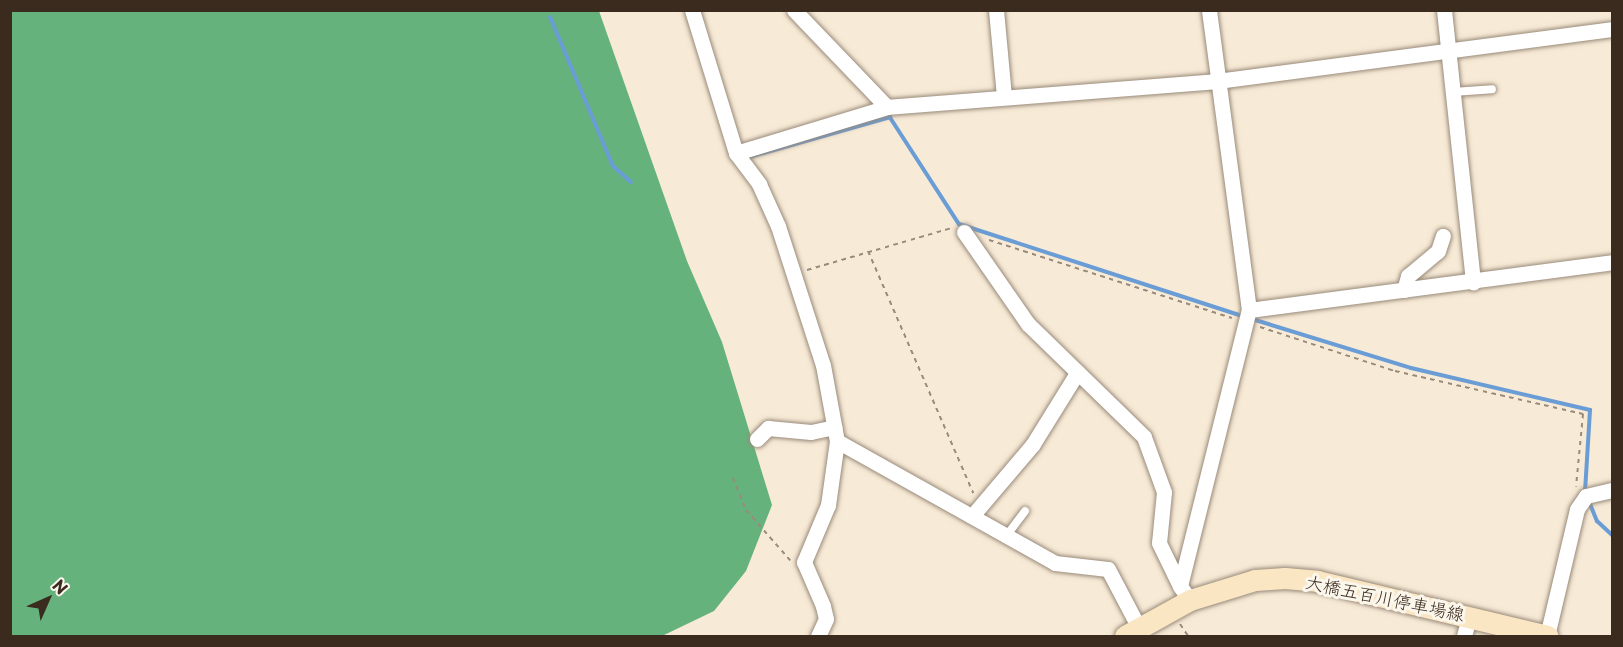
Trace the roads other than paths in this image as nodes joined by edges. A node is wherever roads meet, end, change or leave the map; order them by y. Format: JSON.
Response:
{"nodes":[{"id":1,"x":692,"y":10,"type":"edge"},
{"id":2,"x":794,"y":10,"type":"edge"},
{"id":3,"x":996,"y":10,"type":"edge"},
{"id":4,"x":1209,"y":10,"type":"edge"},
{"id":5,"x":1444,"y":10,"type":"edge"},
{"id":6,"x":1612,"y":29,"type":"edge"},
{"id":7,"x":1449,"y":53,"type":"junction"},
{"id":8,"x":1217,"y":81,"type":"junction"},
{"id":9,"x":1492,"y":89,"type":"dead end"},
{"id":10,"x":1453,"y":92,"type":"junction"},
{"id":11,"x":1004,"y":97,"type":"junction"},
{"id":12,"x":887,"y":107,"type":"junction"},
{"id":13,"x":736,"y":153,"type":"junction"},
{"id":14,"x":964,"y":232,"type":"road end"},
{"id":15,"x":1443,"y":236,"type":"dead end"},
{"id":16,"x":1612,"y":262,"type":"edge"},
{"id":17,"x":1473,"y":282,"type":"junction"},
{"id":18,"x":1404,"y":290,"type":"junction"},
{"id":19,"x":1248,"y":317,"type":"junction"},
{"id":20,"x":1077,"y":373,"type":"junction"},
{"id":21,"x":836,"y":434,"type":"junction"},
{"id":22,"x":757,"y":439,"type":"dead end"},
{"id":23,"x":1612,"y":490,"type":"edge"},
{"id":24,"x":1024,"y":511,"type":"dead end"},
{"id":25,"x":975,"y":512,"type":"junction"},
{"id":26,"x":1007,"y":535,"type":"junction"},
{"id":27,"x":1185,"y":593,"type":"junction"},
{"id":28,"x":1467,"y":627,"type":"edge"},
{"id":29,"x":1132,"y":632,"type":"edge"},
{"id":30,"x":818,"y":636,"type":"edge"},
{"id":31,"x":1548,"y":636,"type":"edge"}],
"edges":[{"from":1,"to":13,"type":"street"},
{"from":2,"to":12,"type":"street"},
{"from":3,"to":11,"type":"street"},
{"from":4,"to":8,"type":"street"},
{"from":5,"to":7,"type":"street"},
{"from":6,"to":7,"type":"street"},
{"from":7,"to":8,"type":"street"},
{"from":7,"to":10,"type":"street"},
{"from":8,"to":11,"type":"street"},
{"from":8,"to":19,"type":"street"},
{"from":9,"to":10,"type":"lane"},
{"from":10,"to":17,"type":"street"},
{"from":11,"to":12,"type":"street"},
{"from":12,"to":13,"type":"street"},
{"from":13,"to":21,"type":"street"},
{"from":14,"to":20,"type":"street"},
{"from":15,"to":18,"type":"street"},
{"from":16,"to":17,"type":"street"},
{"from":17,"to":18,"type":"street"},
{"from":18,"to":19,"type":"street"},
{"from":19,"to":27,"type":"street"},
{"from":20,"to":25,"type":"street"},
{"from":20,"to":27,"type":"street"},
{"from":21,"to":22,"type":"street"},
{"from":21,"to":25,"type":"street"},
{"from":21,"to":30,"type":"street"},
{"from":23,"to":31,"type":"street"},
{"from":24,"to":26,"type":"lane"},
{"from":25,"to":26,"type":"street"},
{"from":26,"to":29,"type":"street"},
{"from":27,"to":28,"type":"main road","name":"大橋五百川停車場線"},
{"from":27,"to":29,"type":"main road","name":"大橋五百川停車場線"},
{"from":28,"to":31,"type":"main road","name":"大橋五百川停車場線"}]}
